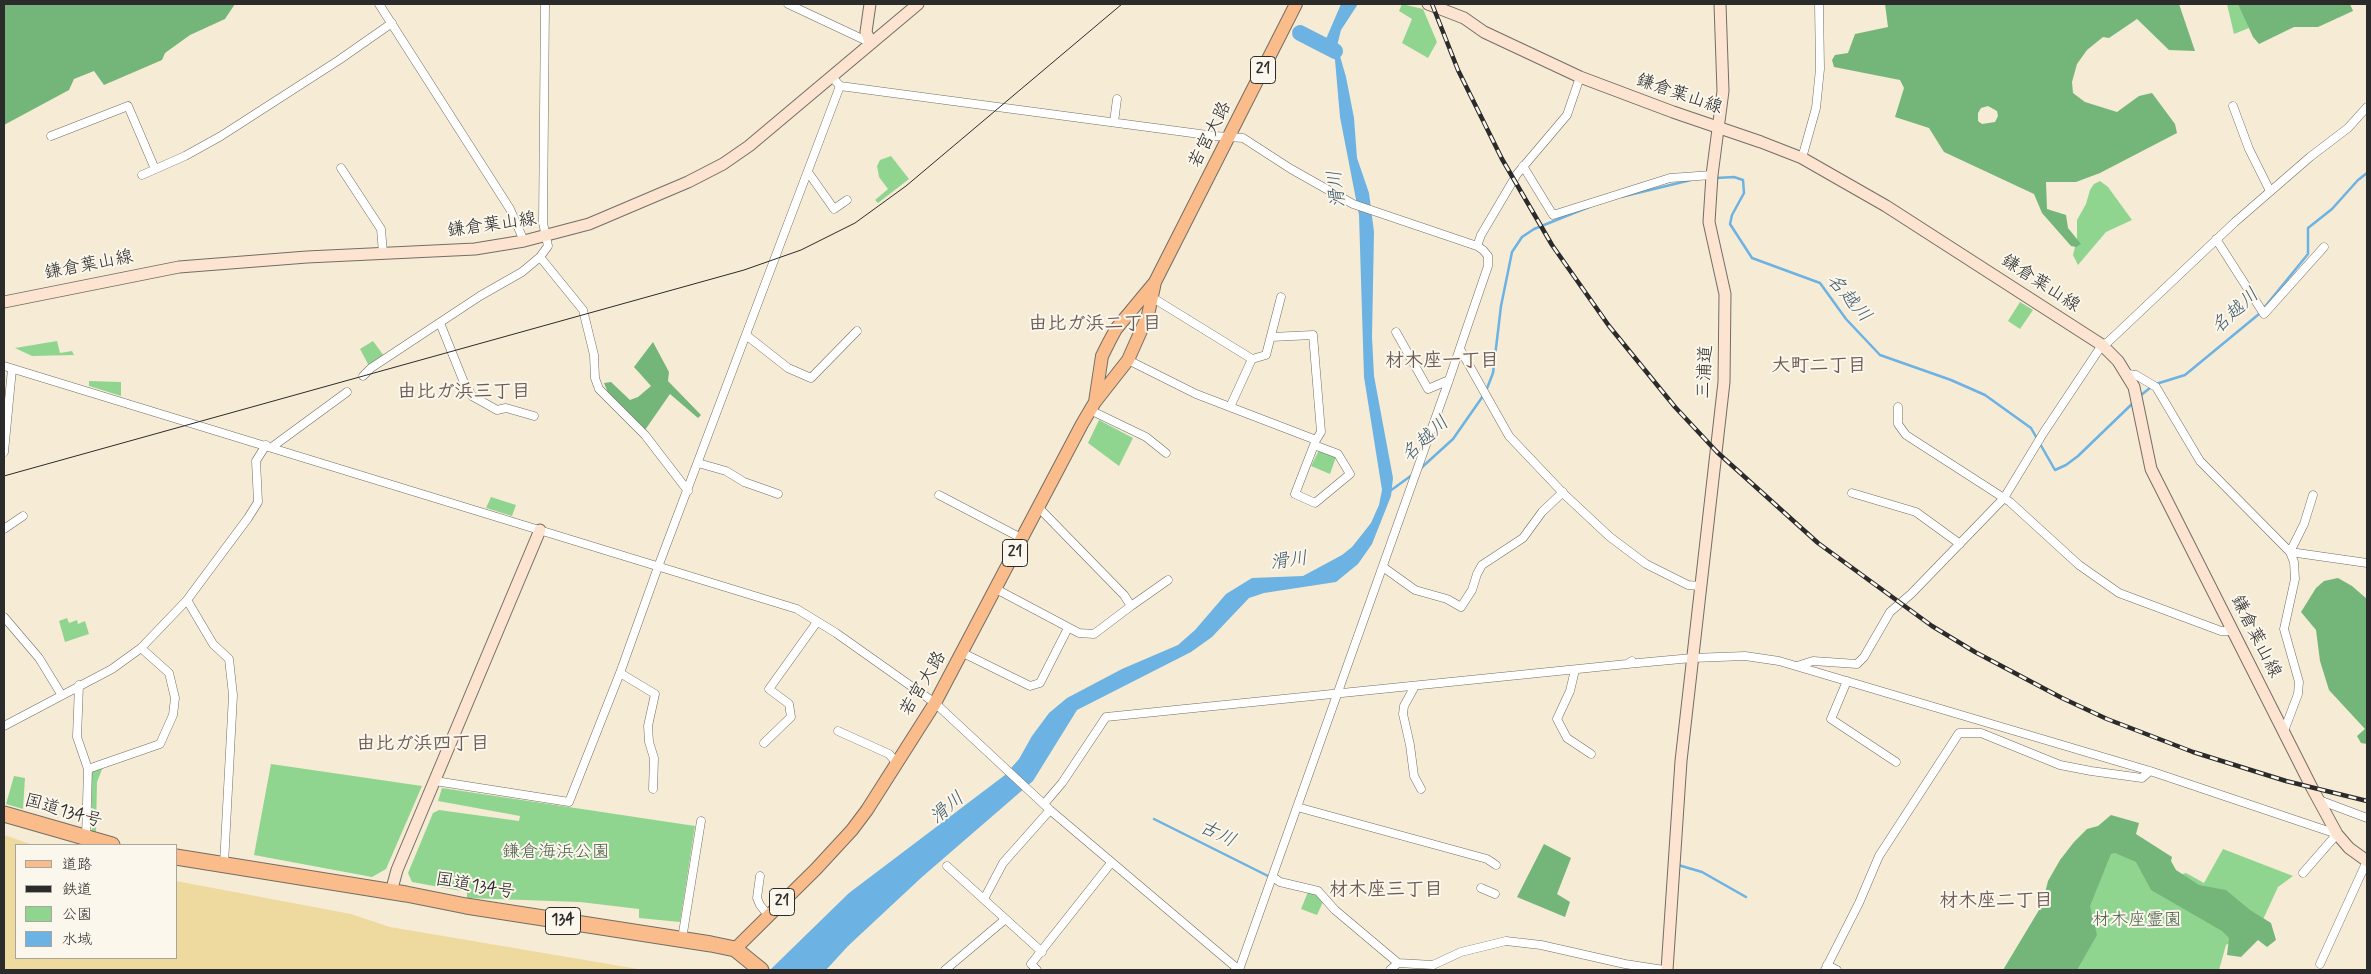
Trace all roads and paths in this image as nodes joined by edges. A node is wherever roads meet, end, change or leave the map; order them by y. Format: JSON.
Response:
{"nodes":[{"id":1,"x":380,"y":4,"type":"edge"},
{"id":2,"x":545,"y":4,"type":"edge"},
{"id":3,"x":788,"y":4,"type":"edge"},
{"id":4,"x":870,"y":4,"type":"edge"},
{"id":5,"x":918,"y":4,"type":"edge"},
{"id":6,"x":1296,"y":4,"type":"edge"},
{"id":7,"x":1428,"y":4,"type":"edge"},
{"id":8,"x":1458,"y":4,"type":"edge"},
{"id":9,"x":1720,"y":4,"type":"edge"},
{"id":10,"x":1819,"y":4,"type":"edge"},
{"id":11,"x":1464,"y":18,"type":"junction"},
{"id":12,"x":392,"y":23,"type":"junction"},
{"id":13,"x":871,"y":43,"type":"junction"},
{"id":14,"x":832,"y":77,"type":"junction"},
{"id":15,"x":1580,"y":77,"type":"junction"},
{"id":16,"x":840,"y":86,"type":"junction"},
{"id":17,"x":1117,"y":99,"type":"dead end"},
{"id":18,"x":2233,"y":106,"type":"dead end"},
{"id":19,"x":2367,"y":107,"type":"edge"},
{"id":20,"x":1114,"y":122,"type":"junction"},
{"id":21,"x":1718,"y":128,"type":"junction"},
{"id":22,"x":51,"y":136,"type":"dead end"},
{"id":23,"x":1230,"y":137,"type":"junction"},
{"id":24,"x":1802,"y":158,"type":"junction"},
{"id":25,"x":1523,"y":166,"type":"junction"},
{"id":26,"x":341,"y":168,"type":"dead end"},
{"id":27,"x":155,"y":169,"type":"junction"},
{"id":28,"x":808,"y":172,"type":"junction"},
{"id":29,"x":142,"y":175,"type":"dead end"},
{"id":30,"x":1711,"y":178,"type":"junction"},
{"id":31,"x":2270,"y":191,"type":"junction"},
{"id":32,"x":847,"y":200,"type":"dead end"},
{"id":33,"x":545,"y":236,"type":"junction"},
{"id":34,"x":2216,"y":239,"type":"junction"},
{"id":35,"x":524,"y":241,"type":"junction"},
{"id":36,"x":1477,"y":246,"type":"junction"},
{"id":37,"x":2324,"y":247,"type":"dead end"},
{"id":38,"x":383,"y":253,"type":"junction"},
{"id":39,"x":540,"y":257,"type":"junction"},
{"id":40,"x":1155,"y":282,"type":"junction"},
{"id":41,"x":1282,"y":297,"type":"dead end"},
{"id":42,"x":1153,"y":298,"type":"junction"},
{"id":43,"x":4,"y":302,"type":"edge"},
{"id":44,"x":440,"y":323,"type":"junction"},
{"id":45,"x":857,"y":331,"type":"dead end"},
{"id":46,"x":1396,"y":332,"type":"dead end"},
{"id":47,"x":746,"y":335,"type":"junction"},
{"id":48,"x":1270,"y":337,"type":"junction"},
{"id":49,"x":2102,"y":345,"type":"junction"},
{"id":50,"x":1460,"y":349,"type":"junction"},
{"id":51,"x":1252,"y":359,"type":"junction"},
{"id":52,"x":1128,"y":360,"type":"junction"},
{"id":53,"x":4,"y":366,"type":"edge"},
{"id":54,"x":12,"y":369,"type":"junction"},
{"id":55,"x":2128,"y":374,"type":"junction"},
{"id":56,"x":363,"y":376,"type":"dead end"},
{"id":57,"x":1449,"y":380,"type":"junction"},
{"id":58,"x":347,"y":392,"type":"dead end"},
{"id":59,"x":1092,"y":406,"type":"junction"},
{"id":60,"x":1230,"y":407,"type":"junction"},
{"id":61,"x":1898,"y":407,"type":"dead end"},
{"id":62,"x":534,"y":416,"type":"dead end"},
{"id":63,"x":1315,"y":443,"type":"junction"},
{"id":64,"x":269,"y":446,"type":"junction"},
{"id":65,"x":4,"y":452,"type":"edge"},
{"id":66,"x":1166,"y":453,"type":"dead end"},
{"id":67,"x":698,"y":463,"type":"junction"},
{"id":68,"x":688,"y":491,"type":"junction"},
{"id":69,"x":1563,"y":492,"type":"junction"},
{"id":70,"x":1852,"y":493,"type":"dead end"},
{"id":71,"x":778,"y":494,"type":"dead end"},
{"id":72,"x":939,"y":495,"type":"dead end"},
{"id":73,"x":2312,"y":495,"type":"dead end"},
{"id":74,"x":2004,"y":498,"type":"junction"},
{"id":75,"x":1039,"y":508,"type":"junction"},
{"id":76,"x":23,"y":516,"type":"dead end"},
{"id":77,"x":4,"y":529,"type":"edge"},
{"id":78,"x":540,"y":530,"type":"junction"},
{"id":79,"x":1023,"y":539,"type":"junction"},
{"id":80,"x":1960,"y":544,"type":"junction"},
{"id":81,"x":2290,"y":552,"type":"junction"},
{"id":82,"x":2367,"y":563,"type":"edge"},
{"id":83,"x":658,"y":567,"type":"junction"},
{"id":84,"x":1383,"y":567,"type":"junction"},
{"id":85,"x":1168,"y":580,"type":"dead end"},
{"id":86,"x":1699,"y":586,"type":"junction"},
{"id":87,"x":996,"y":589,"type":"junction"},
{"id":88,"x":187,"y":600,"type":"junction"},
{"id":89,"x":1131,"y":606,"type":"junction"},
{"id":90,"x":4,"y":617,"type":"edge"},
{"id":91,"x":817,"y":622,"type":"junction"},
{"id":92,"x":1068,"y":628,"type":"junction"},
{"id":93,"x":2232,"y":631,"type":"junction"},
{"id":94,"x":141,"y":648,"type":"junction"},
{"id":95,"x":963,"y":653,"type":"junction"},
{"id":96,"x":1692,"y":658,"type":"junction"},
{"id":97,"x":1797,"y":666,"type":"junction"},
{"id":98,"x":1575,"y":670,"type":"junction"},
{"id":99,"x":620,"y":673,"type":"junction"},
{"id":100,"x":1847,"y":681,"type":"junction"},
{"id":101,"x":79,"y":685,"type":"junction"},
{"id":102,"x":1416,"y":686,"type":"junction"},
{"id":103,"x":61,"y":694,"type":"junction"},
{"id":104,"x":1336,"y":694,"type":"junction"},
{"id":105,"x":935,"y":703,"type":"junction"},
{"id":106,"x":4,"y":726,"type":"edge"},
{"id":107,"x":838,"y":731,"type":"dead end"},
{"id":108,"x":2284,"y":731,"type":"junction"},
{"id":109,"x":764,"y":743,"type":"dead end"},
{"id":110,"x":1592,"y":754,"type":"dead end"},
{"id":111,"x":896,"y":762,"type":"junction"},
{"id":112,"x":1896,"y":762,"type":"dead end"},
{"id":113,"x":88,"y":769,"type":"junction"},
{"id":114,"x":2150,"y":771,"type":"junction"},
{"id":115,"x":435,"y":781,"type":"junction"},
{"id":116,"x":653,"y":789,"type":"dead end"},
{"id":117,"x":1422,"y":789,"type":"dead end"},
{"id":118,"x":2319,"y":800,"type":"junction"},
{"id":119,"x":1047,"y":807,"type":"junction"},
{"id":120,"x":1297,"y":807,"type":"junction"},
{"id":121,"x":4,"y":814,"type":"edge"},
{"id":122,"x":2367,"y":818,"type":"edge"},
{"id":123,"x":701,"y":821,"type":"dead end"},
{"id":124,"x":2337,"y":834,"type":"junction"},
{"id":125,"x":86,"y":839,"type":"junction"},
{"id":126,"x":108,"y":844,"type":"edge"},
{"id":127,"x":178,"y":857,"type":"edge"},
{"id":128,"x":2367,"y":861,"type":"edge"},
{"id":129,"x":1111,"y":863,"type":"junction"},
{"id":130,"x":224,"y":864,"type":"junction"},
{"id":131,"x":1496,"y":865,"type":"dead end"},
{"id":132,"x":947,"y":866,"type":"dead end"},
{"id":133,"x":2303,"y":873,"type":"dead end"},
{"id":134,"x":760,"y":876,"type":"dead end"},
{"id":135,"x":1272,"y":881,"type":"junction"},
{"id":136,"x":1481,"y":888,"type":"dead end"},
{"id":137,"x":391,"y":892,"type":"junction"},
{"id":138,"x":1496,"y":894,"type":"dead end"},
{"id":139,"x":984,"y":899,"type":"junction"},
{"id":140,"x":768,"y":915,"type":"junction"},
{"id":141,"x":1004,"y":918,"type":"junction"},
{"id":142,"x":682,"y":939,"type":"junction"},
{"id":143,"x":735,"y":949,"type":"junction"},
{"id":144,"x":1042,"y":952,"type":"junction"},
{"id":145,"x":1398,"y":963,"type":"junction"},
{"id":146,"x":2320,"y":964,"type":"dead end"},
{"id":147,"x":1826,"y":968,"type":"edge"},
{"id":148,"x":760,"y":970,"type":"edge"},
{"id":149,"x":945,"y":970,"type":"edge"},
{"id":150,"x":1037,"y":970,"type":"edge"},
{"id":151,"x":1390,"y":970,"type":"edge"},
{"id":152,"x":1666,"y":970,"type":"edge"},
{"id":153,"x":1837,"y":970,"type":"edge"}],
"edges":[{"from":1,"to":12,"type":"street"},
{"from":2,"to":33,"type":"street"},
{"from":3,"to":13,"type":"street"},
{"from":4,"to":13,"type":"main road"},
{"from":5,"to":13,"type":"main road","name":"鎌倉葉山線"},
{"from":6,"to":23,"type":"main road","name":"若宮大路","number":"21"},
{"from":7,"to":11,"type":"main road","name":"鎌倉葉山線"},
{"from":8,"to":11,"type":"main road"},
{"from":9,"to":21,"type":"main road","name":"三浦道"},
{"from":10,"to":24,"type":"street"},
{"from":11,"to":15,"type":"main road","name":"鎌倉葉山線"},
{"from":12,"to":27,"type":"street"},
{"from":12,"to":35,"type":"street"},
{"from":13,"to":14,"type":"main road","name":"鎌倉葉山線"},
{"from":14,"to":16,"type":"street"},
{"from":14,"to":33,"type":"main road","name":"鎌倉葉山線"},
{"from":15,"to":21,"type":"main road","name":"鎌倉葉山線"},
{"from":15,"to":25,"type":"street"},
{"from":16,"to":20,"type":"street"},
{"from":16,"to":28,"type":"street"},
{"from":17,"to":20,"type":"street"},
{"from":18,"to":31,"type":"street"},
{"from":19,"to":31,"type":"street"},
{"from":20,"to":23,"type":"street"},
{"from":21,"to":24,"type":"main road","name":"鎌倉葉山線"},
{"from":21,"to":30,"type":"main road","name":"三浦道"},
{"from":22,"to":27,"type":"street"},
{"from":23,"to":36,"type":"street"},
{"from":23,"to":40,"type":"main road","name":"若宮大路","number":"21"},
{"from":24,"to":49,"type":"main road","name":"鎌倉葉山線"},
{"from":25,"to":30,"type":"street"},
{"from":25,"to":36,"type":"street"},
{"from":26,"to":38,"type":"street"},
{"from":27,"to":29,"type":"street"},
{"from":28,"to":32,"type":"street"},
{"from":28,"to":47,"type":"street"},
{"from":30,"to":86,"type":"main road","name":"三浦道"},
{"from":31,"to":34,"type":"street"},
{"from":33,"to":35,"type":"main road","name":"鎌倉葉山線"},
{"from":33,"to":39,"type":"street"},
{"from":34,"to":37,"type":"street"},
{"from":34,"to":49,"type":"street"},
{"from":35,"to":38,"type":"main road","name":"鎌倉葉山線"},
{"from":36,"to":50,"type":"street"},
{"from":38,"to":43,"type":"main road","name":"鎌倉葉山線"},
{"from":39,"to":44,"type":"street"},
{"from":39,"to":68,"type":"street"},
{"from":40,"to":42,"type":"main road","name":"若宮大路","number":"21"},
{"from":40,"to":59,"type":"main road","name":"若宮大路","number":"21"},
{"from":41,"to":48,"type":"street"},
{"from":42,"to":51,"type":"street"},
{"from":42,"to":52,"type":"main road","name":"若宮大路","number":"21"},
{"from":44,"to":56,"type":"street"},
{"from":44,"to":62,"type":"street"},
{"from":45,"to":47,"type":"street"},
{"from":46,"to":57,"type":"street"},
{"from":47,"to":67,"type":"street"},
{"from":48,"to":51,"type":"street"},
{"from":48,"to":63,"type":"street"},
{"from":49,"to":55,"type":"main road","name":"鎌倉葉山線"},
{"from":49,"to":74,"type":"street"},
{"from":50,"to":57,"type":"street"},
{"from":50,"to":69,"type":"street"},
{"from":51,"to":60,"type":"street"},
{"from":52,"to":59,"type":"main road","name":"若宮大路","number":"21"},
{"from":52,"to":60,"type":"street"},
{"from":53,"to":54,"type":"street"},
{"from":54,"to":64,"type":"street"},
{"from":54,"to":65,"type":"street"},
{"from":55,"to":81,"type":"street"},
{"from":55,"to":93,"type":"main road","name":"鎌倉葉山線"},
{"from":57,"to":84,"type":"street"},
{"from":58,"to":64,"type":"street"},
{"from":59,"to":66,"type":"street"},
{"from":59,"to":75,"type":"main road","name":"若宮大路","number":"21"},
{"from":60,"to":63,"type":"street"},
{"from":61,"to":74,"type":"street"},
{"from":63,"to":63,"type":"street"},
{"from":64,"to":78,"type":"street"},
{"from":64,"to":88,"type":"street"},
{"from":67,"to":68,"type":"street"},
{"from":67,"to":71,"type":"street"},
{"from":68,"to":83,"type":"street"},
{"from":69,"to":84,"type":"street"},
{"from":69,"to":86,"type":"street"},
{"from":70,"to":80,"type":"street"},
{"from":72,"to":79,"type":"street"},
{"from":73,"to":81,"type":"street"},
{"from":74,"to":80,"type":"street"},
{"from":74,"to":93,"type":"street"},
{"from":75,"to":79,"type":"main road","name":"若宮大路","number":"21"},
{"from":75,"to":89,"type":"street"},
{"from":76,"to":77,"type":"street"},
{"from":78,"to":83,"type":"street"},
{"from":78,"to":115,"type":"main road"},
{"from":79,"to":87,"type":"main road","name":"若宮大路","number":"21"},
{"from":80,"to":97,"type":"street"},
{"from":81,"to":82,"type":"street"},
{"from":81,"to":108,"type":"street"},
{"from":83,"to":91,"type":"street"},
{"from":83,"to":99,"type":"street"},
{"from":84,"to":104,"type":"street"},
{"from":85,"to":89,"type":"street"},
{"from":86,"to":96,"type":"main road","name":"三浦道"},
{"from":87,"to":92,"type":"street"},
{"from":87,"to":95,"type":"main road","name":"若宮大路","number":"21"},
{"from":88,"to":94,"type":"street"},
{"from":88,"to":130,"type":"street"},
{"from":89,"to":92,"type":"street"},
{"from":90,"to":103,"type":"street"},
{"from":91,"to":105,"type":"street"},
{"from":91,"to":109,"type":"street"},
{"from":92,"to":95,"type":"street"},
{"from":93,"to":108,"type":"main road","name":"鎌倉葉山線"},
{"from":94,"to":101,"type":"street"},
{"from":94,"to":113,"type":"street"},
{"from":95,"to":105,"type":"main road","name":"若宮大路","number":"21"},
{"from":96,"to":97,"type":"street"},
{"from":96,"to":98,"type":"street"},
{"from":96,"to":152,"type":"main road","name":"三浦道"},
{"from":97,"to":100,"type":"street"},
{"from":98,"to":102,"type":"street"},
{"from":98,"to":110,"type":"street"},
{"from":99,"to":115,"type":"street"},
{"from":99,"to":116,"type":"street"},
{"from":100,"to":112,"type":"street"},
{"from":100,"to":114,"type":"street"},
{"from":101,"to":103,"type":"street"},
{"from":101,"to":113,"type":"street"},
{"from":102,"to":104,"type":"street"},
{"from":102,"to":117,"type":"street"},
{"from":103,"to":106,"type":"street"},
{"from":104,"to":119,"type":"street"},
{"from":104,"to":120,"type":"street"},
{"from":105,"to":111,"type":"main road","name":"若宮大路","number":"21"},
{"from":105,"to":119,"type":"street"},
{"from":107,"to":111,"type":"street"},
{"from":108,"to":118,"type":"main road","name":"鎌倉葉山線"},
{"from":111,"to":140,"type":"main road","name":"若宮大路","number":"21"},
{"from":113,"to":125,"type":"street"},
{"from":114,"to":124,"type":"street"},
{"from":114,"to":147,"type":"street"},
{"from":115,"to":137,"type":"main road"},
{"from":118,"to":122,"type":"street"},
{"from":118,"to":124,"type":"main road","name":"鎌倉葉山線"},
{"from":119,"to":129,"type":"street"},
{"from":119,"to":139,"type":"street"},
{"from":120,"to":131,"type":"street"},
{"from":120,"to":135,"type":"street"},
{"from":121,"to":125,"type":"highway","name":"国道134号"},
{"from":123,"to":142,"type":"street"},
{"from":124,"to":128,"type":"main road","name":"鎌倉葉山線"},
{"from":124,"to":133,"type":"street"},
{"from":125,"to":126,"type":"highway","name":"国道134号"},
{"from":127,"to":130,"type":"highway","name":"国道134号","number":"134"},
{"from":128,"to":146,"type":"street"},
{"from":129,"to":135,"type":"street"},
{"from":129,"to":144,"type":"street"},
{"from":130,"to":137,"type":"highway","name":"国道134号","number":"134"},
{"from":132,"to":139,"type":"street"},
{"from":134,"to":140,"type":"street"},
{"from":135,"to":145,"type":"street"},
{"from":136,"to":138,"type":"street"},
{"from":137,"to":142,"type":"highway","name":"国道134号","number":"134"},
{"from":139,"to":141,"type":"street"},
{"from":140,"to":143,"type":"main road","name":"若宮大路","number":"21"},
{"from":141,"to":144,"type":"street"},
{"from":141,"to":149,"type":"street"},
{"from":142,"to":143,"type":"highway","name":"国道134号","number":"134"},
{"from":143,"to":148,"type":"highway","name":"国道134号","number":"134"},
{"from":144,"to":150,"type":"street"},
{"from":145,"to":151,"type":"street"},
{"from":145,"to":152,"type":"street"},
{"from":147,"to":153,"type":"street"}]}
